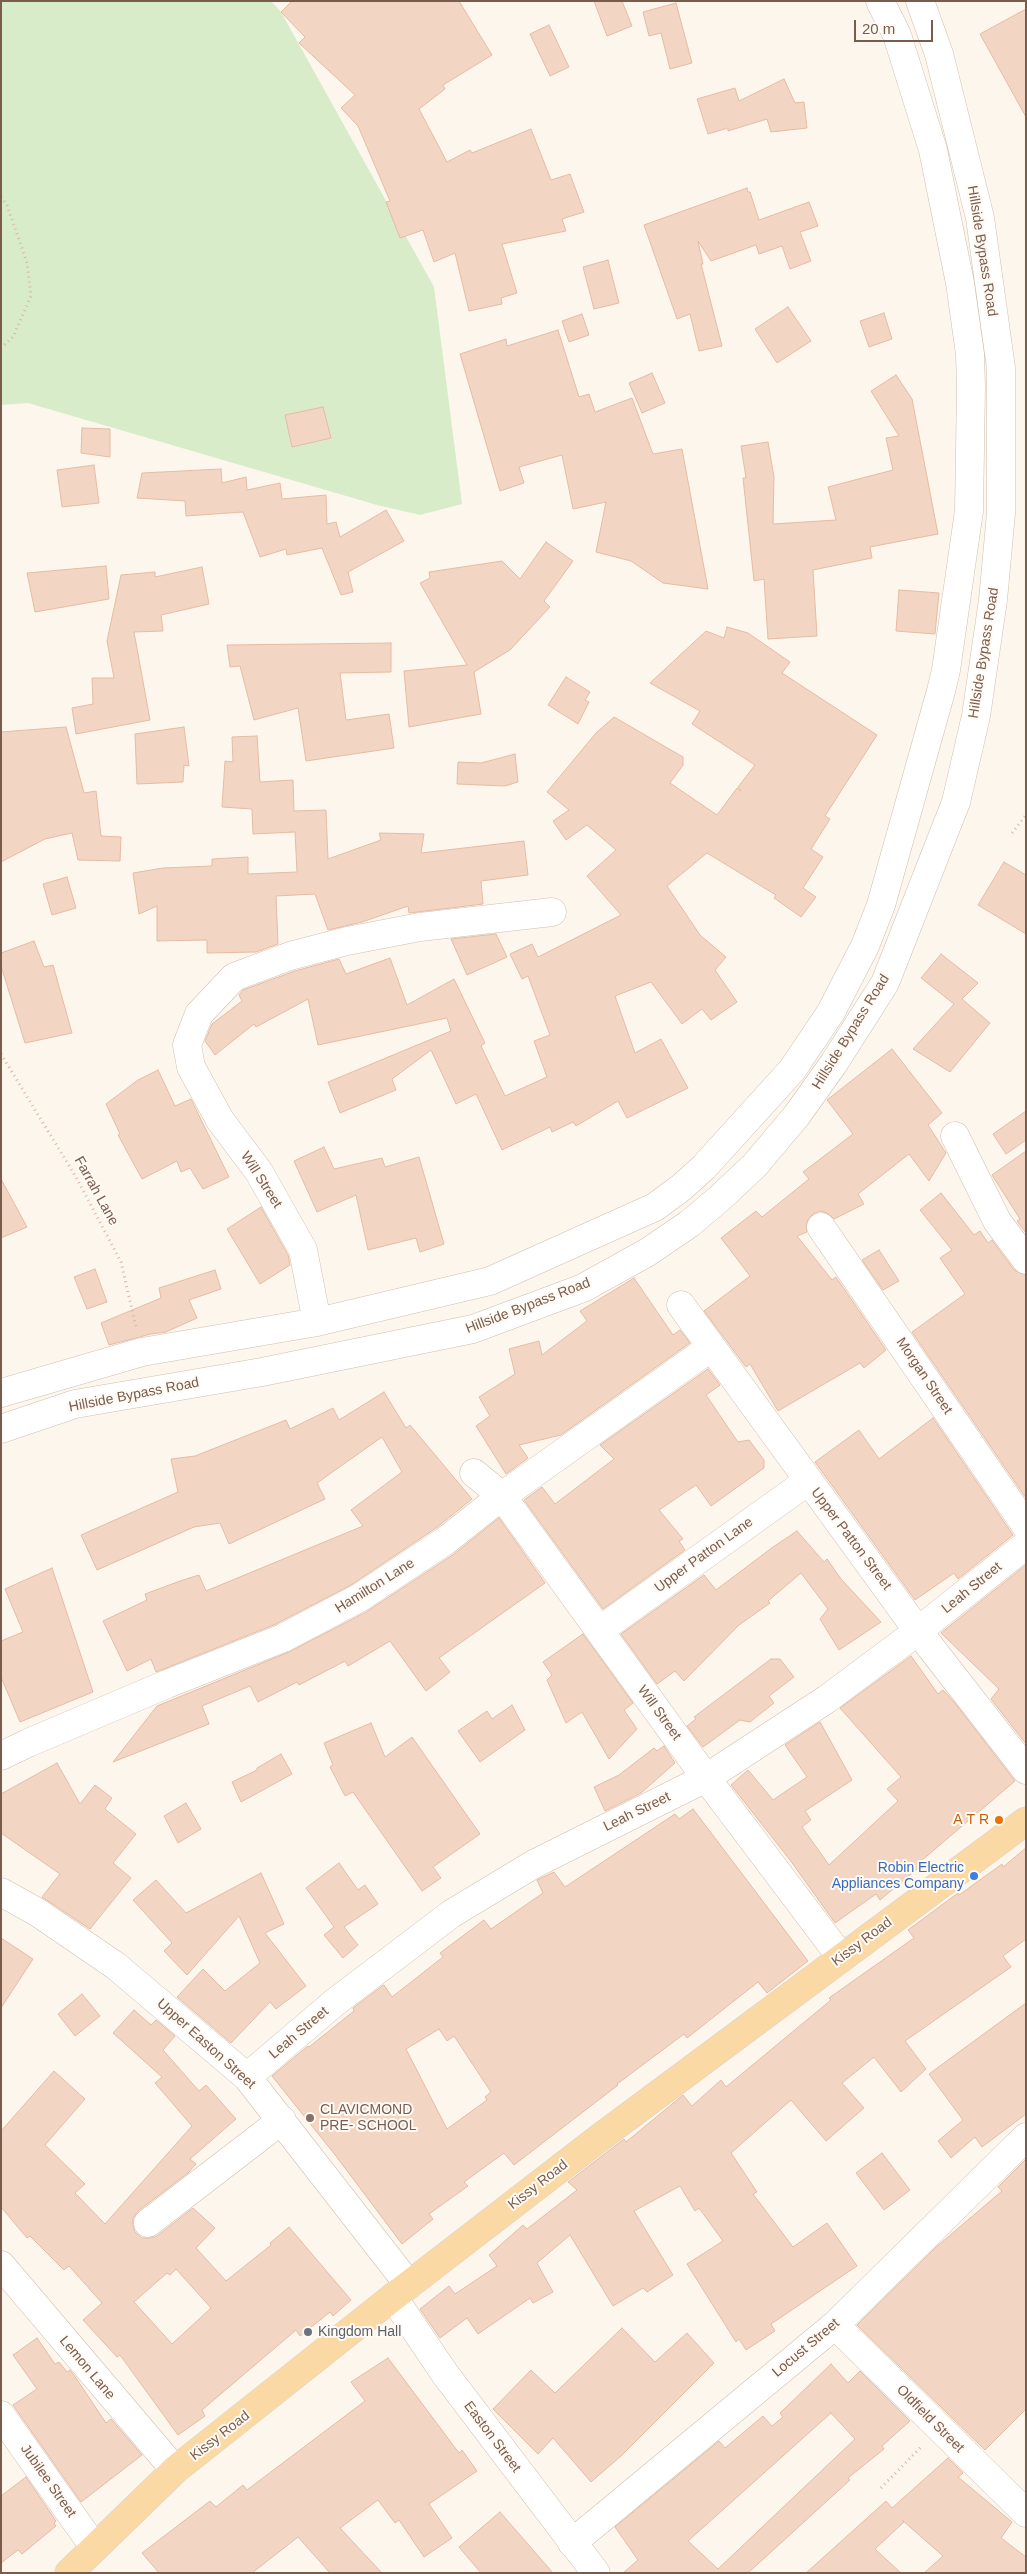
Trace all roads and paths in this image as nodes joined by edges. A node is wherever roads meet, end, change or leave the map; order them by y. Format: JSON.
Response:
{"nodes":[{"id":1,"x":880,"y":1,"type":"edge"},
{"id":2,"x":920,"y":1,"type":"edge"},
{"id":3,"x":1,"y":197,"type":"edge"},
{"id":4,"x":1,"y":348,"type":"edge"},
{"id":5,"x":1026,"y":816,"type":"edge"},
{"id":6,"x":1012,"y":833,"type":"dead end"},
{"id":7,"x":552,"y":912,"type":"dead end"},
{"id":8,"x":1,"y":1054,"type":"edge"},
{"id":9,"x":955,"y":1136,"type":"dead end"},
{"id":10,"x":821,"y":1227,"type":"dead end"},
{"id":11,"x":1026,"y":1260,"type":"edge"},
{"id":12,"x":681,"y":1305,"type":"dead end"},
{"id":13,"x":317,"y":1322,"type":"junction"},
{"id":14,"x":710,"y":1348,"type":"junction"},
{"id":15,"x":142,"y":1352,"type":"junction"},
{"id":16,"x":1,"y":1393,"type":"edge"},
{"id":17,"x":1,"y":1429,"type":"edge"},
{"id":18,"x":474,"y":1473,"type":"dead end"},
{"id":19,"x":808,"y":1481,"type":"junction"},
{"id":20,"x":502,"y":1496,"type":"junction"},
{"id":21,"x":1026,"y":1526,"type":"edge"},
{"id":22,"x":1026,"y":1545,"type":"edge"},
{"id":23,"x":600,"y":1630,"type":"junction"},
{"id":24,"x":918,"y":1630,"type":"junction"},
{"id":25,"x":1,"y":1756,"type":"edge"},
{"id":26,"x":1026,"y":1770,"type":"edge"},
{"id":27,"x":706,"y":1778,"type":"junction"},
{"id":28,"x":1026,"y":1821,"type":"edge"},
{"id":29,"x":1,"y":1892,"type":"edge"},
{"id":30,"x":841,"y":1957,"type":"junction"},
{"id":31,"x":247,"y":2077,"type":"junction"},
{"id":32,"x":282,"y":2120,"type":"junction"},
{"id":33,"x":1026,"y":2136,"type":"edge"},
{"id":34,"x":148,"y":2223,"type":"dead end"},
{"id":35,"x":1,"y":2265,"type":"edge"},
{"id":36,"x":401,"y":2291,"type":"junction"},
{"id":37,"x":835,"y":2325,"type":"junction"},
{"id":38,"x":1,"y":2415,"type":"edge"},
{"id":39,"x":939,"y":2429,"type":"junction"},
{"id":40,"x":175,"y":2470,"type":"junction"},
{"id":41,"x":881,"y":2488,"type":"dead end"},
{"id":42,"x":1026,"y":2513,"type":"edge"},
{"id":43,"x":572,"y":2543,"type":"junction"},
{"id":44,"x":94,"y":2547,"type":"junction"},
{"id":45,"x":72,"y":2572,"type":"edge"},
{"id":46,"x":596,"y":2573,"type":"edge"}],
"edges":[{"from":1,"to":13,"type":"street","name":"Hillside Bypass Road"},
{"from":2,"to":17,"type":"street","name":"Hillside Bypass Road"},
{"from":3,"to":4,"type":"path"},
{"from":5,"to":6,"type":"path"},
{"from":7,"to":13,"type":"street","name":"Will Street"},
{"from":8,"to":15,"type":"path","name":"Farrah Lane"},
{"from":9,"to":11,"type":"street"},
{"from":10,"to":21,"type":"street","name":"Morgan Street"},
{"from":12,"to":14,"type":"street","name":"Upper Patton Street"},
{"from":13,"to":15,"type":"street","name":"Hillside Bypass Road"},
{"from":14,"to":19,"type":"street","name":"Upper Patton Street"},
{"from":14,"to":20,"type":"street","name":"Hamilton Lane"},
{"from":15,"to":16,"type":"street","name":"Hillside Bypass Road"},
{"from":18,"to":20,"type":"street","name":"Will Street"},
{"from":19,"to":23,"type":"street","name":"Upper Patton Lane"},
{"from":19,"to":24,"type":"street","name":"Upper Patton Street"},
{"from":20,"to":23,"type":"street","name":"Will Street"},
{"from":20,"to":25,"type":"street","name":"Hamilton Lane"},
{"from":22,"to":24,"type":"street","name":"Leah Street"},
{"from":23,"to":27,"type":"street","name":"Will Street"},
{"from":24,"to":26,"type":"street","name":"Upper Patton Street"},
{"from":24,"to":27,"type":"street","name":"Leah Street"},
{"from":27,"to":30,"type":"street","name":"Will Street"},
{"from":27,"to":31,"type":"street","name":"Leah Street"},
{"from":28,"to":30,"type":"main road","name":"Kissy Road"},
{"from":29,"to":31,"type":"street","name":"Upper Easton Street"},
{"from":30,"to":36,"type":"main road","name":"Kissy Road"},
{"from":31,"to":32,"type":"street","name":"Upper Easton Street"},
{"from":32,"to":34,"type":"street"},
{"from":32,"to":36,"type":"street","name":"Upper Easton Street"},
{"from":33,"to":37,"type":"street","name":"Locust Street"},
{"from":35,"to":40,"type":"street","name":"Lemon Lane"},
{"from":36,"to":40,"type":"main road","name":"Kissy Road"},
{"from":36,"to":43,"type":"street","name":"Easton Street"},
{"from":37,"to":39,"type":"street","name":"Oldfield Street"},
{"from":37,"to":43,"type":"street","name":"Locust Street"},
{"from":38,"to":44,"type":"street","name":"Jubilee Street"},
{"from":39,"to":41,"type":"path"},
{"from":39,"to":42,"type":"street","name":"Oldfield Street"},
{"from":40,"to":44,"type":"main road","name":"Kissy Road"},
{"from":43,"to":46,"type":"street","name":"Easton Street"},
{"from":44,"to":45,"type":"main road","name":"Kissy Road"}]}
